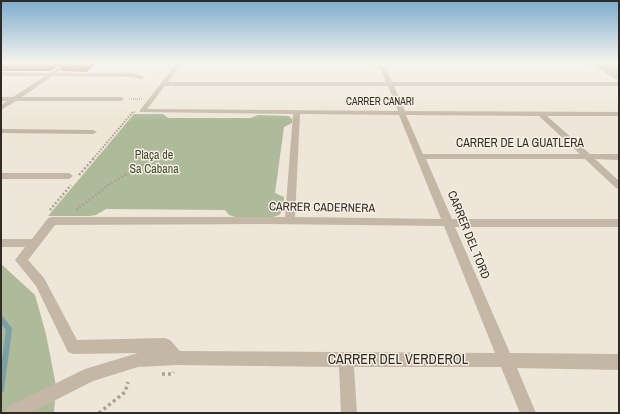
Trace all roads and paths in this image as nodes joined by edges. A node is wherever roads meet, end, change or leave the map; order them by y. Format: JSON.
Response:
{"nodes":[{"id":1,"x":40,"y":82,"type":"edge"},
{"id":2,"x":164,"y":84,"type":"joint"},
{"id":3,"x":390,"y":84,"type":"junction"},
{"id":4,"x":619,"y":84,"type":"edge"},
{"id":5,"x":1,"y":99,"type":"edge"},
{"id":6,"x":14,"y":99,"type":"junction"},
{"id":7,"x":121,"y":99,"type":"joint"},
{"id":8,"x":152,"y":99,"type":"junction"},
{"id":9,"x":1,"y":108,"type":"edge"},
{"id":10,"x":297,"y":112,"type":"junction"},
{"id":11,"x":403,"y":112,"type":"junction"},
{"id":12,"x":540,"y":114,"type":"junction"},
{"id":13,"x":619,"y":114,"type":"edge"},
{"id":14,"x":1,"y":131,"type":"edge"},
{"id":15,"x":93,"y":132,"type":"dead end"},
{"id":16,"x":421,"y":156,"type":"junction"},
{"id":17,"x":587,"y":156,"type":"junction"},
{"id":18,"x":619,"y":157,"type":"edge"},
{"id":19,"x":147,"y":163,"type":"dead end"},
{"id":20,"x":1,"y":176,"type":"edge"},
{"id":21,"x":69,"y":176,"type":"dead end"},
{"id":22,"x":619,"y":186,"type":"edge"},
{"id":23,"x":290,"y":220,"type":"junction"},
{"id":24,"x":61,"y":222,"type":"junction"},
{"id":25,"x":450,"y":223,"type":"junction"},
{"id":26,"x":619,"y":223,"type":"edge"},
{"id":27,"x":1,"y":243,"type":"edge"},
{"id":28,"x":34,"y":243,"type":"junction"},
{"id":29,"x":177,"y":358,"type":"junction"},
{"id":30,"x":193,"y":360,"type":"junction"},
{"id":31,"x":346,"y":360,"type":"junction"},
{"id":32,"x":505,"y":360,"type":"junction"},
{"id":33,"x":619,"y":362,"type":"edge"},
{"id":34,"x":154,"y":374,"type":"dead end"},
{"id":35,"x":128,"y":382,"type":"dead end"},
{"id":36,"x":13,"y":413,"type":"edge"},
{"id":37,"x":99,"y":413,"type":"edge"},
{"id":38,"x":349,"y":413,"type":"edge"},
{"id":39,"x":528,"y":413,"type":"edge"}],
"edges":[{"from":1,"to":6,"type":"street"},
{"from":2,"to":3,"type":"street"},
{"from":2,"to":8,"type":"street"},
{"from":3,"to":4,"type":"street"},
{"from":3,"to":11,"type":"street","name":"CARRER DEL TORD"},
{"from":5,"to":6,"type":"street"},
{"from":6,"to":7,"type":"street"},
{"from":6,"to":9,"type":"street"},
{"from":7,"to":8,"type":"path"},
{"from":8,"to":10,"type":"street","name":"CARRER CANARI"},
{"from":10,"to":11,"type":"street","name":"CARRER CANARI"},
{"from":10,"to":23,"type":"street"},
{"from":11,"to":12,"type":"street","name":"CARRER CANARI"},
{"from":11,"to":16,"type":"street","name":"CARRER DEL TORD"},
{"from":12,"to":13,"type":"street","name":"CARRER CANARI"},
{"from":12,"to":17,"type":"street"},
{"from":14,"to":15,"type":"street"},
{"from":16,"to":17,"type":"street","name":"CARRER DE LA GUATLERA"},
{"from":16,"to":25,"type":"street","name":"CARRER DEL TORD"},
{"from":17,"to":18,"type":"street","name":"CARRER DE LA GUATLERA"},
{"from":17,"to":22,"type":"street"},
{"from":19,"to":24,"type":"path"},
{"from":20,"to":21,"type":"street"},
{"from":23,"to":24,"type":"street","name":"CARRER CADERNERA"},
{"from":23,"to":25,"type":"street","name":"CARRER CADERNERA"},
{"from":24,"to":28,"type":"street","name":"CARRER CADERNERA"},
{"from":25,"to":26,"type":"street","name":"CARRER CADERNERA"},
{"from":25,"to":32,"type":"street","name":"CARRER DEL TORD"},
{"from":27,"to":28,"type":"street"},
{"from":28,"to":29,"type":"street"},
{"from":29,"to":30,"type":"street","name":"CARRER DEL VERDEROL"},
{"from":29,"to":36,"type":"street","name":"CARRER DEL VERDEROL"},
{"from":30,"to":31,"type":"street","name":"CARRER DEL VERDEROL"},
{"from":30,"to":34,"type":"path"},
{"from":31,"to":32,"type":"street","name":"CARRER DEL VERDEROL"},
{"from":31,"to":38,"type":"street"},
{"from":32,"to":33,"type":"street","name":"CARRER DEL VERDEROL"},
{"from":32,"to":39,"type":"street","name":"CARRER DEL TORD"},
{"from":35,"to":37,"type":"path"}]}
